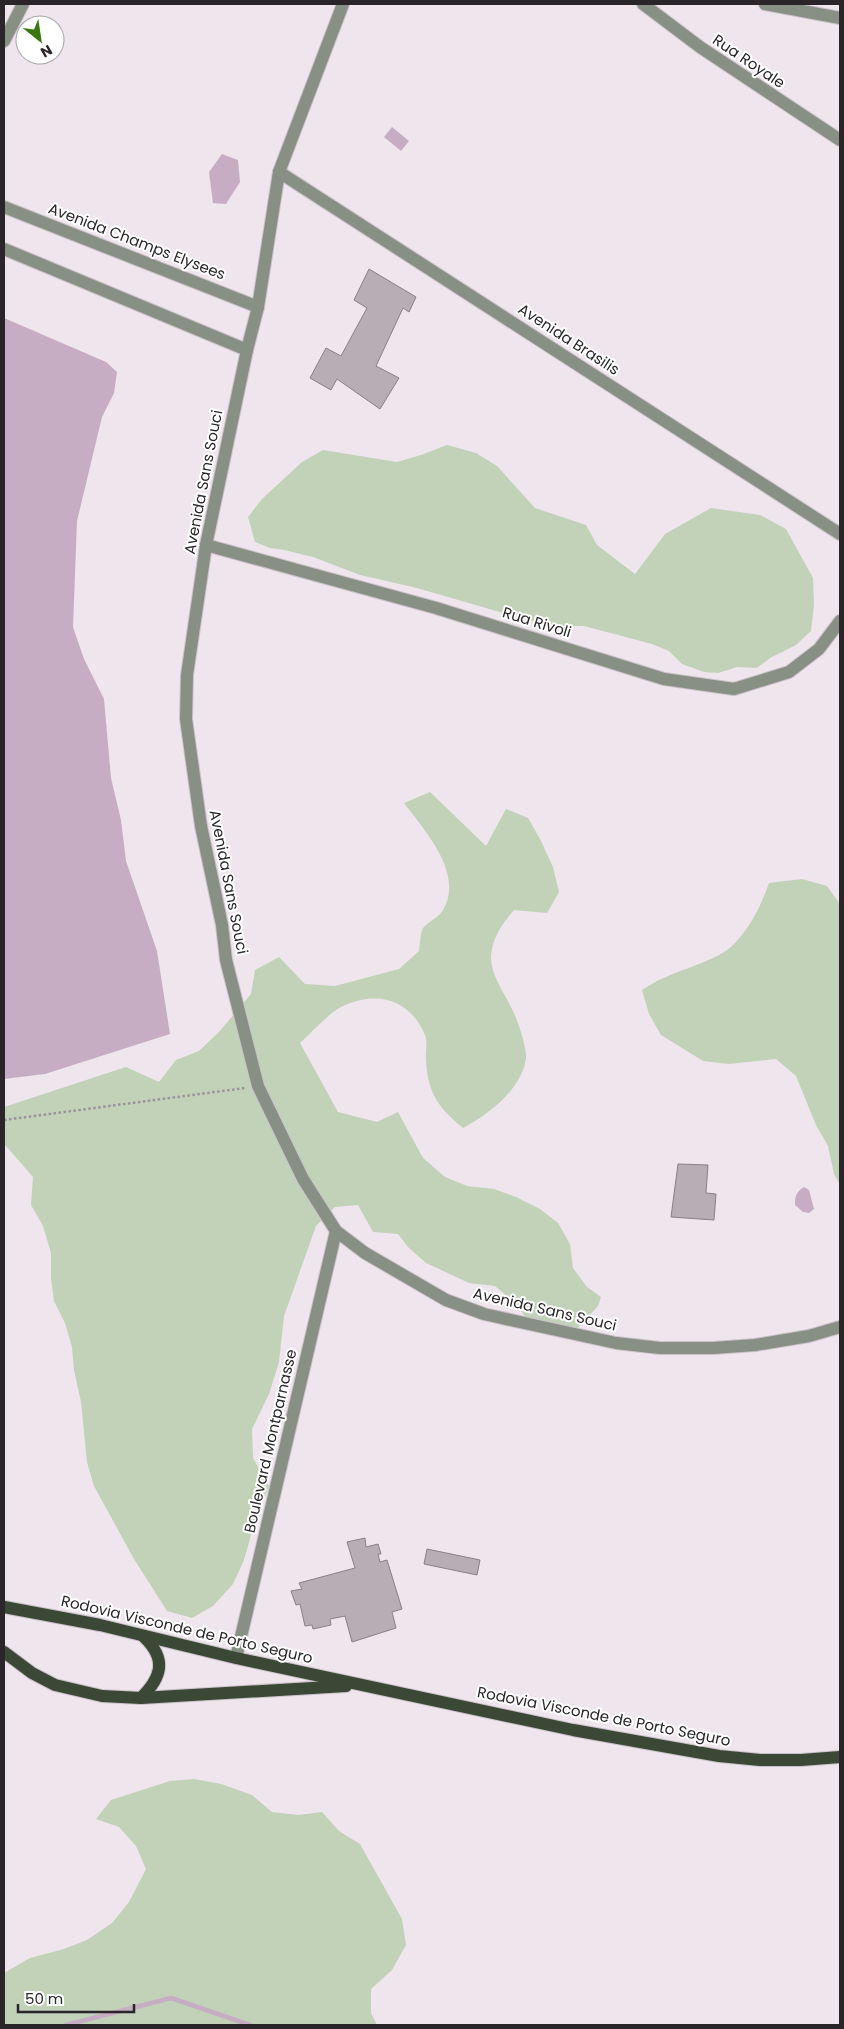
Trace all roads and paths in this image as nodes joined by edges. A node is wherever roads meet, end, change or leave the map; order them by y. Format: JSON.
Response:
{"nodes":[{"id":1,"x":23,"y":4,"type":"edge"},
{"id":2,"x":342,"y":4,"type":"edge"},
{"id":3,"x":643,"y":4,"type":"edge"},
{"id":4,"x":765,"y":4,"type":"edge"},
{"id":5,"x":840,"y":18,"type":"edge"},
{"id":6,"x":4,"y":41,"type":"edge"},
{"id":7,"x":840,"y":140,"type":"edge"},
{"id":8,"x":279,"y":172,"type":"junction"},
{"id":9,"x":4,"y":207,"type":"edge"},
{"id":10,"x":4,"y":249,"type":"edge"},
{"id":11,"x":258,"y":307,"type":"junction"},
{"id":12,"x":247,"y":350,"type":"junction"},
{"id":13,"x":840,"y":534,"type":"edge"},
{"id":14,"x":206,"y":545,"type":"junction"},
{"id":15,"x":840,"y":621,"type":"edge"},
{"id":16,"x":258,"y":1086,"type":"junction"},
{"id":17,"x":4,"y":1120,"type":"edge"},
{"id":18,"x":336,"y":1231,"type":"junction"},
{"id":19,"x":840,"y":1327,"type":"edge"},
{"id":20,"x":4,"y":1607,"type":"edge"},
{"id":21,"x":142,"y":1636,"type":"junction"},
{"id":22,"x":6,"y":1657,"type":"edge"},
{"id":23,"x":236,"y":1658,"type":"junction"},
{"id":24,"x":363,"y":1685,"type":"junction"},
{"id":25,"x":141,"y":1698,"type":"junction"},
{"id":26,"x":840,"y":1756,"type":"edge"}],
"edges":[{"from":1,"to":6,"type":"street"},
{"from":2,"to":8,"type":"street","name":"Avenida Sans Souci"},
{"from":3,"to":7,"type":"street","name":"Rua Royale"},
{"from":4,"to":5,"type":"street"},
{"from":8,"to":11,"type":"street","name":"Avenida Sans Souci"},
{"from":8,"to":13,"type":"street","name":"Avenida Brasilis"},
{"from":9,"to":11,"type":"street","name":"Avenida Champs Elysees"},
{"from":10,"to":12,"type":"street"},
{"from":11,"to":12,"type":"street","name":"Avenida Sans Souci"},
{"from":12,"to":14,"type":"street","name":"Avenida Sans Souci"},
{"from":14,"to":15,"type":"street","name":"Rua Rivoli"},
{"from":14,"to":16,"type":"street","name":"Avenida Sans Souci"},
{"from":16,"to":17,"type":"path"},
{"from":16,"to":18,"type":"street","name":"Avenida Sans Souci"},
{"from":18,"to":19,"type":"street","name":"Avenida Sans Souci"},
{"from":18,"to":23,"type":"street","name":"Boulevard Montparnasse"},
{"from":20,"to":21,"type":"main road","name":"Rodovia Visconde de Porto Seguro"},
{"from":21,"to":23,"type":"main road","name":"Rodovia Visconde de Porto Seguro"},
{"from":21,"to":25,"type":"main road"},
{"from":22,"to":25,"type":"main road","name":"Rodovia Visconde de Porto Seguro"},
{"from":23,"to":24,"type":"main road","name":"Rodovia Visconde de Porto Seguro"},
{"from":24,"to":25,"type":"main road","name":"Rodovia Visconde de Porto Seguro"},
{"from":24,"to":26,"type":"main road","name":"Rodovia Visconde de Porto Seguro"}]}
